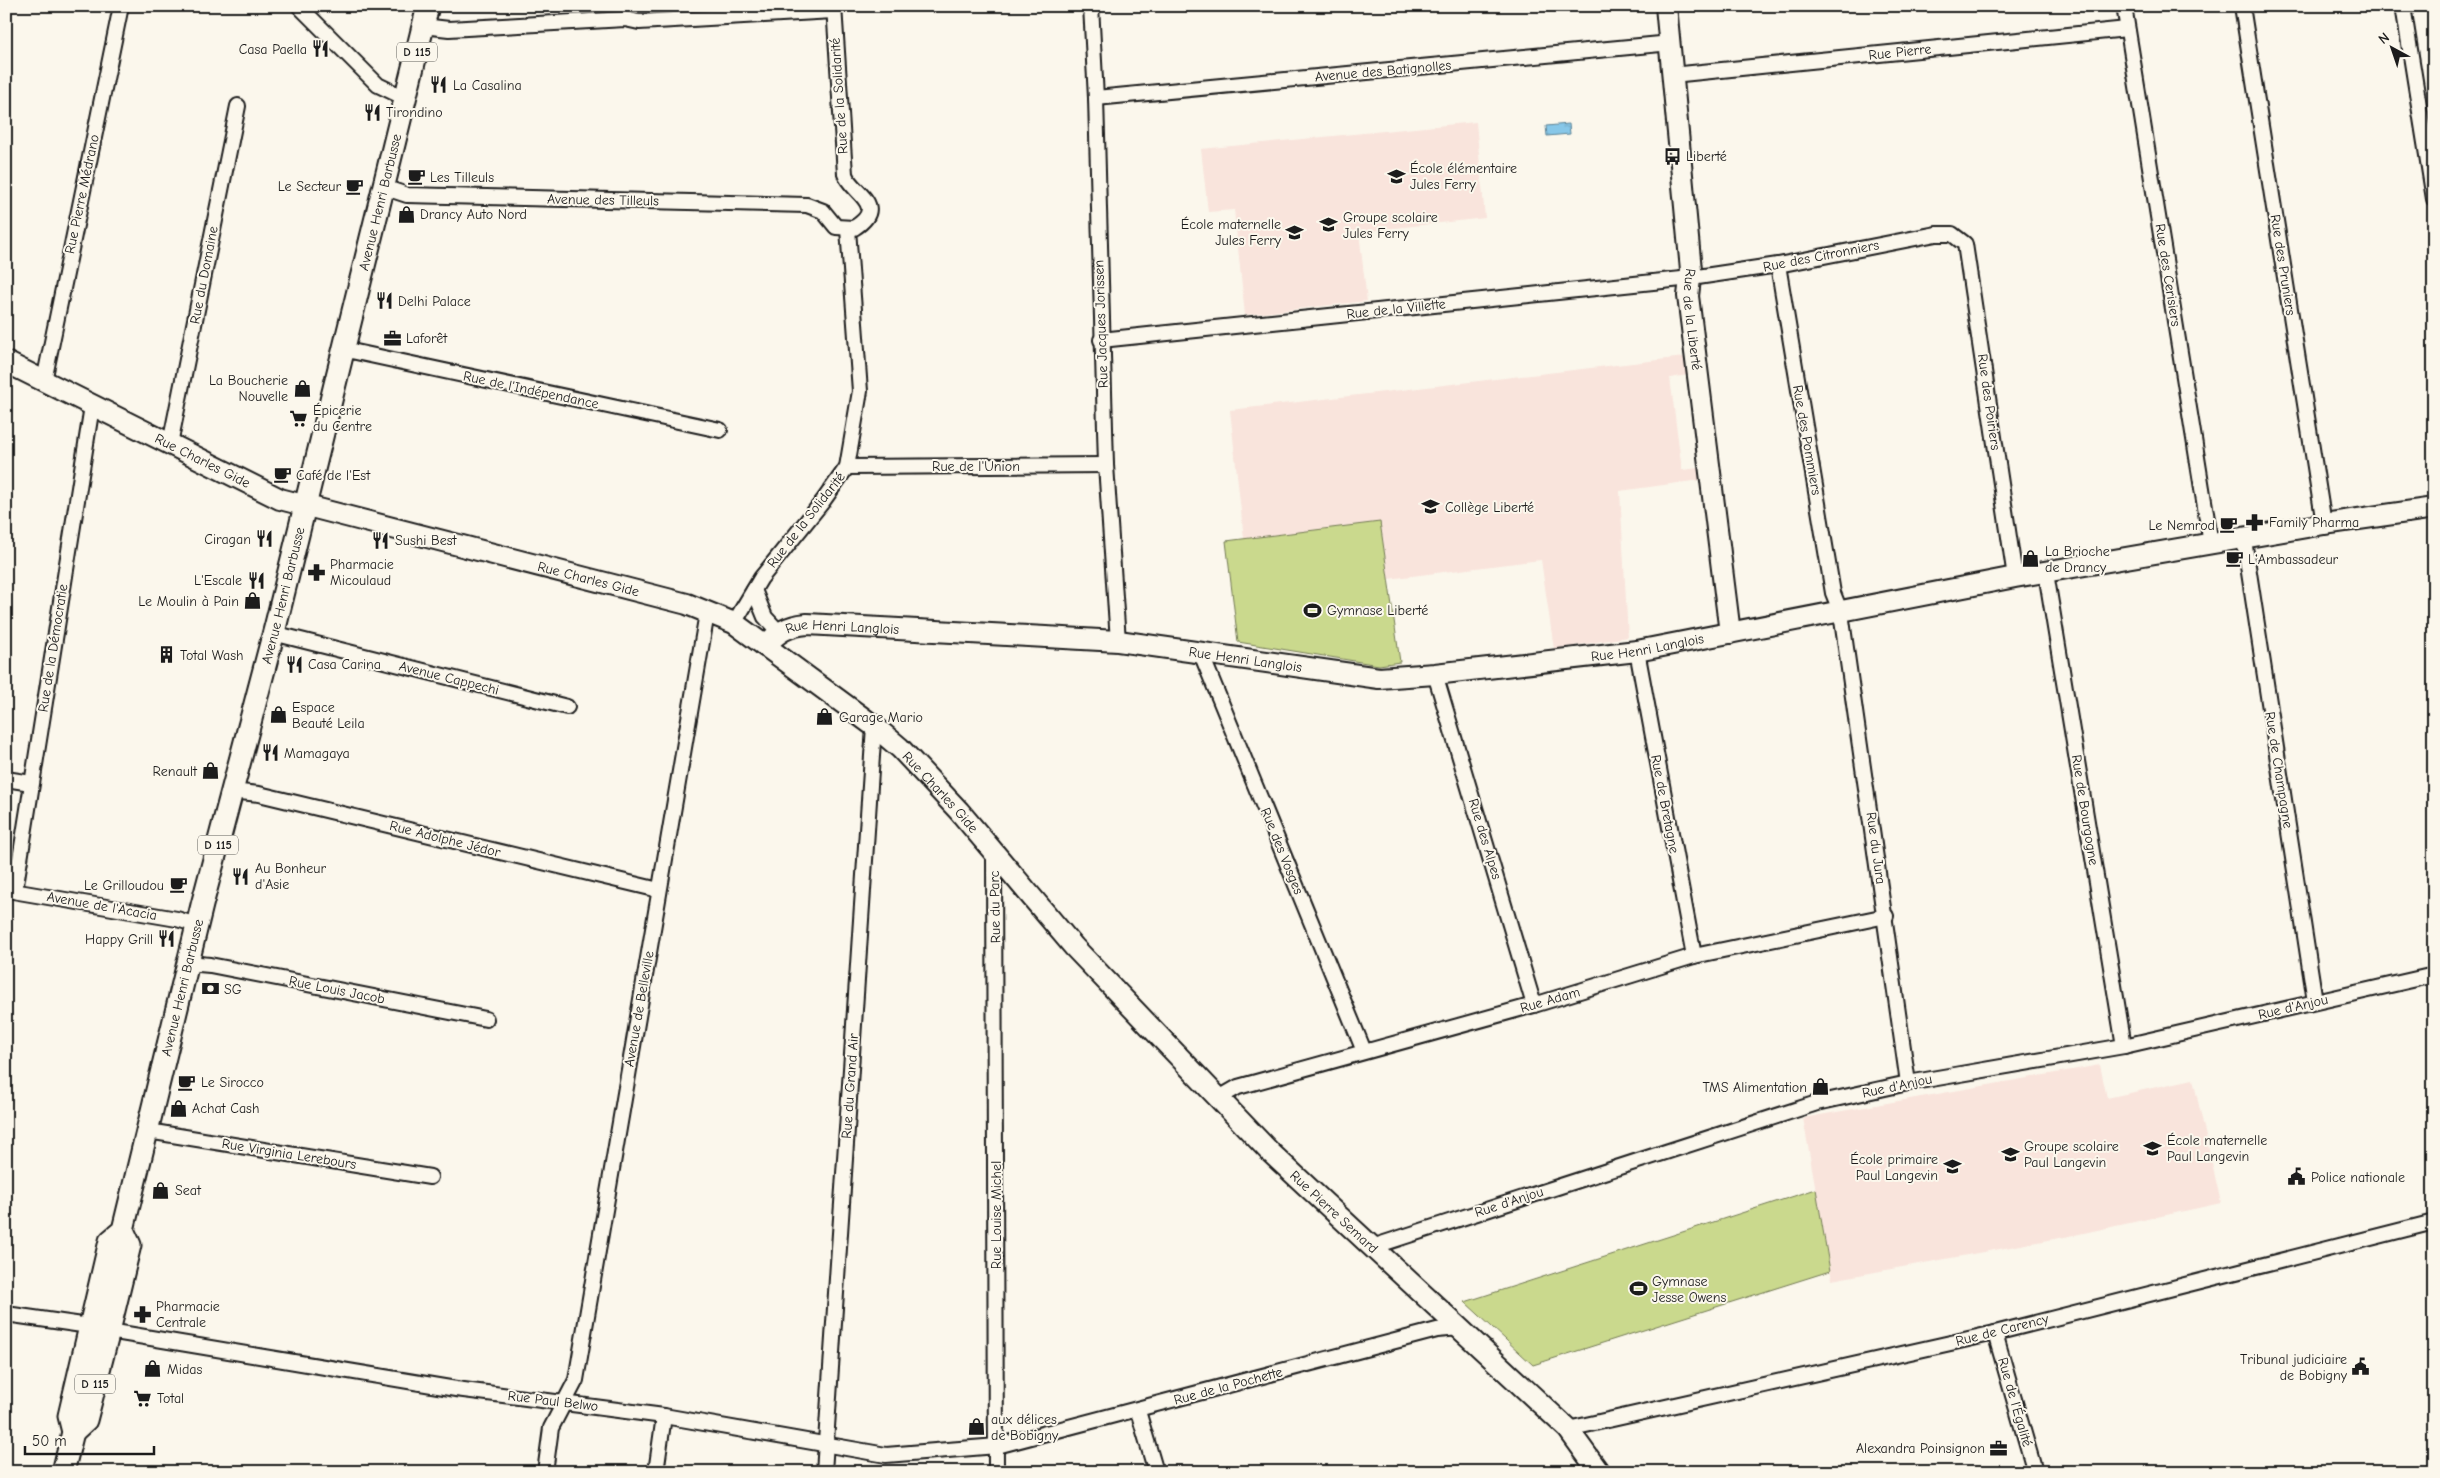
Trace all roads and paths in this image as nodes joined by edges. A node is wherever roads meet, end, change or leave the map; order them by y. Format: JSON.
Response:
{"nodes":[{"id":1,"x":121,"y":6,"type":"edge"},
{"id":2,"x":299,"y":6,"type":"edge"},
{"id":3,"x":1091,"y":6,"type":"edge"},
{"id":4,"x":1666,"y":6,"type":"edge"},
{"id":5,"x":2124,"y":6,"type":"edge"},
{"id":6,"x":2242,"y":6,"type":"edge"},
{"id":7,"x":2403,"y":6,"type":"edge"},
{"id":8,"x":833,"y":9,"type":"edge"},
{"id":9,"x":425,"y":16,"type":"edge"},
{"id":10,"x":2127,"y":29,"type":"junction"},
{"id":11,"x":1671,"y":43,"type":"junction"},
{"id":12,"x":1672,"y":75,"type":"junction"},
{"id":13,"x":405,"y":98,"type":"junction"},
{"id":14,"x":1096,"y":98,"type":"junction"},
{"id":15,"x":238,"y":106,"type":"dead end"},
{"id":16,"x":383,"y":186,"type":"junction"},
{"id":17,"x":2434,"y":199,"type":"edge"},
{"id":18,"x":848,"y":229,"type":"junction"},
{"id":19,"x":1952,"y":234,"type":"joint"},
{"id":20,"x":1778,"y":265,"type":"junction"},
{"id":21,"x":1691,"y":278,"type":"junction"},
{"id":22,"x":1101,"y":340,"type":"junction"},
{"id":23,"x":342,"y":350,"type":"junction"},
{"id":24,"x":6,"y":362,"type":"edge"},
{"id":25,"x":44,"y":381,"type":"junction"},
{"id":26,"x":92,"y":406,"type":"junction"},
{"id":27,"x":720,"y":430,"type":"dead end"},
{"id":28,"x":170,"y":444,"type":"junction"},
{"id":29,"x":1106,"y":465,"type":"junction"},
{"id":30,"x":847,"y":467,"type":"junction"},
{"id":31,"x":304,"y":505,"type":"junction"},
{"id":32,"x":2433,"y":508,"type":"edge"},
{"id":33,"x":2434,"y":512,"type":"edge"},
{"id":34,"x":2324,"y":524,"type":"junction"},
{"id":35,"x":2244,"y":540,"type":"junction"},
{"id":36,"x":2212,"y":544,"type":"junction"},
{"id":37,"x":2046,"y":573,"type":"junction"},
{"id":38,"x":2015,"y":578,"type":"junction"},
{"id":39,"x":754,"y":590,"type":"junction"},
{"id":40,"x":707,"y":612,"type":"junction"},
{"id":41,"x":1841,"y":613,"type":"junction"},
{"id":42,"x":734,"y":623,"type":"junction"},
{"id":43,"x":778,"y":631,"type":"junction"},
{"id":44,"x":273,"y":633,"type":"junction"},
{"id":45,"x":1730,"y":633,"type":"junction"},
{"id":46,"x":1118,"y":641,"type":"junction"},
{"id":47,"x":765,"y":646,"type":"junction"},
{"id":48,"x":1200,"y":651,"type":"junction"},
{"id":49,"x":1637,"y":651,"type":"junction"},
{"id":50,"x":1435,"y":674,"type":"junction"},
{"id":51,"x":567,"y":707,"type":"dead end"},
{"id":52,"x":874,"y":726,"type":"junction"},
{"id":53,"x":6,"y":779,"type":"edge"},
{"id":54,"x":31,"y":783,"type":"junction"},
{"id":55,"x":231,"y":792,"type":"junction"},
{"id":56,"x":994,"y":854,"type":"junction"},
{"id":57,"x":11,"y":890,"type":"edge"},
{"id":58,"x":659,"y":890,"type":"junction"},
{"id":59,"x":1886,"y":916,"type":"junction"},
{"id":60,"x":197,"y":925,"type":"junction"},
{"id":61,"x":1074,"y":947,"type":"joint"},
{"id":62,"x":1694,"y":956,"type":"junction"},
{"id":63,"x":996,"y":959,"type":"joint"},
{"id":64,"x":188,"y":963,"type":"junction"},
{"id":65,"x":2434,"y":975,"type":"edge"},
{"id":66,"x":2315,"y":1001,"type":"junction"},
{"id":67,"x":1534,"y":1005,"type":"junction"},
{"id":68,"x":486,"y":1019,"type":"dead end"},
{"id":69,"x":2124,"y":1046,"type":"junction"},
{"id":70,"x":1364,"y":1051,"type":"junction"},
{"id":71,"x":1908,"y":1083,"type":"junction"},
{"id":72,"x":1219,"y":1098,"type":"junction"},
{"id":73,"x":148,"y":1131,"type":"junction"},
{"id":74,"x":430,"y":1177,"type":"dead end"},
{"id":75,"x":2434,"y":1222,"type":"edge"},
{"id":76,"x":122,"y":1230,"type":"junction"},
{"id":77,"x":1372,"y":1247,"type":"junction"},
{"id":78,"x":6,"y":1314,"type":"edge"},
{"id":79,"x":89,"y":1326,"type":"junction"},
{"id":80,"x":1460,"y":1328,"type":"junction"},
{"id":81,"x":109,"y":1331,"type":"junction"},
{"id":82,"x":1995,"y":1333,"type":"junction"},
{"id":83,"x":564,"y":1403,"type":"junction"},
{"id":84,"x":1138,"y":1411,"type":"junction"},
{"id":85,"x":664,"y":1416,"type":"junction"},
{"id":86,"x":1568,"y":1428,"type":"junction"},
{"id":87,"x":73,"y":1432,"type":"junction"},
{"id":88,"x":824,"y":1446,"type":"junction"},
{"id":89,"x":997,"y":1446,"type":"junction"},
{"id":90,"x":63,"y":1472,"type":"edge"},
{"id":91,"x":546,"y":1472,"type":"edge"},
{"id":92,"x":656,"y":1472,"type":"edge"},
{"id":93,"x":824,"y":1472,"type":"edge"},
{"id":94,"x":996,"y":1472,"type":"edge"},
{"id":95,"x":1156,"y":1472,"type":"edge"},
{"id":96,"x":1599,"y":1472,"type":"edge"},
{"id":97,"x":2035,"y":1472,"type":"edge"}],
"edges":[{"from":1,"to":25,"type":"street","name":"Rue Pierre Médrano"},
{"from":2,"to":13,"type":"street"},
{"from":3,"to":14,"type":"street","name":"Rue Jacques Jorissen"},
{"from":4,"to":11,"type":"street","name":"Rue de la Liberté"},
{"from":5,"to":10,"type":"street","name":"Rue des Cerisiers"},
{"from":6,"to":34,"type":"street","name":"Rue des Pruniers"},
{"from":7,"to":17,"type":"street"},
{"from":8,"to":9,"type":"street"},
{"from":8,"to":18,"type":"street","name":"Rue de la Solidarité"},
{"from":9,"to":13,"type":"main road","name":"Avenue Henri Barbusse","number":"D 115"},
{"from":10,"to":12,"type":"street","name":"Rue Pierre"},
{"from":10,"to":36,"type":"street","name":"Rue des Cerisiers"},
{"from":11,"to":12,"type":"street","name":"Rue de la Liberté"},
{"from":11,"to":14,"type":"street","name":"Avenue des Batignolles"},
{"from":12,"to":21,"type":"street","name":"Rue de la Liberté"},
{"from":13,"to":16,"type":"main road","name":"Avenue Henri Barbusse","number":"D 115"},
{"from":14,"to":22,"type":"street","name":"Rue Jacques Jorissen"},
{"from":15,"to":28,"type":"street","name":"Rue du Domaine"},
{"from":16,"to":18,"type":"street","name":"Avenue des Tilleuls"},
{"from":16,"to":23,"type":"main road","name":"Avenue Henri Barbusse","number":"D 115"},
{"from":18,"to":30,"type":"street","name":"Rue de la Solidarité"},
{"from":19,"to":20,"type":"street","name":"Rue des Citronniers"},
{"from":19,"to":38,"type":"street","name":"Rue des Poiriers"},
{"from":20,"to":21,"type":"street","name":"Rue des Citronniers"},
{"from":20,"to":41,"type":"street","name":"Rue des Pommiers"},
{"from":21,"to":22,"type":"street","name":"Rue de la Villette"},
{"from":21,"to":45,"type":"street","name":"Rue de la Liberté"},
{"from":22,"to":29,"type":"street","name":"Rue Jacques Jorissen"},
{"from":23,"to":27,"type":"street","name":"Rue de l'Indépendance"},
{"from":23,"to":31,"type":"main road","name":"Avenue Henri Barbusse","number":"D 115"},
{"from":24,"to":25,"type":"street","name":"Rue Charles Gide"},
{"from":25,"to":26,"type":"street","name":"Rue Charles Gide"},
{"from":26,"to":28,"type":"street","name":"Rue Charles Gide"},
{"from":26,"to":54,"type":"street","name":"Rue de la Démocratie"},
{"from":28,"to":31,"type":"street","name":"Rue Charles Gide"},
{"from":29,"to":30,"type":"street","name":"Rue de l'Union"},
{"from":29,"to":46,"type":"street","name":"Rue Jacques Jorissen"},
{"from":30,"to":39,"type":"street","name":"Rue de la Solidarité"},
{"from":31,"to":40,"type":"street","name":"Rue Charles Gide"},
{"from":31,"to":44,"type":"main road","name":"Avenue Henri Barbusse","number":"D 115"},
{"from":32,"to":33,"type":"street"},
{"from":32,"to":34,"type":"street","name":"Rue Henri Langlois"},
{"from":34,"to":35,"type":"street","name":"Rue Henri Langlois"},
{"from":35,"to":36,"type":"street","name":"Rue Henri Langlois"},
{"from":35,"to":66,"type":"street","name":"Rue de Champagne"},
{"from":36,"to":37,"type":"street","name":"Rue Henri Langlois"},
{"from":37,"to":38,"type":"street","name":"Rue Henri Langlois"},
{"from":37,"to":69,"type":"street","name":"Rue de Bourgogne"},
{"from":38,"to":41,"type":"street","name":"Rue Henri Langlois"},
{"from":39,"to":42,"type":"street","name":"Rue de la Solidarité"},
{"from":39,"to":43,"type":"street"},
{"from":40,"to":42,"type":"street","name":"Rue Charles Gide"},
{"from":40,"to":58,"type":"street","name":"Avenue de Belleville"},
{"from":41,"to":45,"type":"street","name":"Rue Henri Langlois"},
{"from":41,"to":59,"type":"street","name":"Rue du Jura"},
{"from":42,"to":47,"type":"street","name":"Rue Charles Gide"},
{"from":43,"to":46,"type":"street","name":"Rue Henri Langlois"},
{"from":43,"to":47,"type":"street","name":"Rue Henri Langlois"},
{"from":44,"to":51,"type":"street","name":"Avenue Cappechi"},
{"from":44,"to":55,"type":"main road","name":"Avenue Henri Barbusse","number":"D 115"},
{"from":45,"to":49,"type":"street","name":"Rue Henri Langlois"},
{"from":46,"to":48,"type":"street","name":"Rue Henri Langlois"},
{"from":47,"to":52,"type":"street","name":"Rue Charles Gide"},
{"from":48,"to":50,"type":"street","name":"Rue Henri Langlois"},
{"from":48,"to":70,"type":"street","name":"Rue des Vosges"},
{"from":49,"to":50,"type":"street","name":"Rue Henri Langlois"},
{"from":49,"to":62,"type":"street","name":"Rue de Bretagne"},
{"from":50,"to":67,"type":"street","name":"Rue des Alpes"},
{"from":52,"to":56,"type":"street","name":"Rue Charles Gide"},
{"from":52,"to":88,"type":"street","name":"Rue du Grand Air"},
{"from":53,"to":54,"type":"street"},
{"from":54,"to":57,"type":"street","name":"Rue de la Démocratie"},
{"from":55,"to":58,"type":"street","name":"Rue Adolphe Jédor"},
{"from":55,"to":60,"type":"main road","name":"Avenue Henri Barbusse","number":"D 115"},
{"from":56,"to":61,"type":"street","name":"Rue Charles Gide"},
{"from":56,"to":63,"type":"street","name":"Rue du Parc"},
{"from":57,"to":60,"type":"street","name":"Avenue de l'Acacia"},
{"from":58,"to":83,"type":"street","name":"Avenue de Belleville"},
{"from":59,"to":62,"type":"street","name":"Rue Adam"},
{"from":59,"to":71,"type":"street","name":"Rue du Jura"},
{"from":60,"to":64,"type":"main road","name":"Avenue Henri Barbusse","number":"D 115"},
{"from":61,"to":72,"type":"street","name":"Rue Pierre Semard"},
{"from":62,"to":67,"type":"street","name":"Rue Adam"},
{"from":63,"to":89,"type":"street","name":"Rue Louise Michel"},
{"from":64,"to":68,"type":"street","name":"Rue Louis Jacob"},
{"from":64,"to":73,"type":"main road","name":"Avenue Henri Barbusse","number":"D 115"},
{"from":65,"to":66,"type":"street","name":"Rue d'Anjou"},
{"from":66,"to":69,"type":"street","name":"Rue d'Anjou"},
{"from":67,"to":70,"type":"street","name":"Rue Adam"},
{"from":69,"to":71,"type":"street","name":"Rue d'Anjou"},
{"from":70,"to":72,"type":"street","name":"Rue Adam"},
{"from":71,"to":77,"type":"street","name":"Rue d'Anjou"},
{"from":72,"to":77,"type":"street","name":"Rue Pierre Semard"},
{"from":73,"to":74,"type":"street","name":"Rue Virginia Lerebours"},
{"from":73,"to":76,"type":"main road","name":"Avenue Henri Barbusse","number":"D 115"},
{"from":75,"to":82,"type":"street","name":"Rue de Carency"},
{"from":76,"to":79,"type":"main road","number":"D 115"},
{"from":76,"to":81,"type":"main road","number":"D 115"},
{"from":77,"to":80,"type":"street","name":"Rue Pierre Semard"},
{"from":78,"to":79,"type":"street"},
{"from":79,"to":81,"type":"main road"},
{"from":79,"to":87,"type":"main road","number":"D 115"},
{"from":80,"to":84,"type":"street","name":"Rue de la Pochette"},
{"from":80,"to":86,"type":"street","name":"Rue Pierre Semard"},
{"from":81,"to":83,"type":"street","name":"Rue Paul Belwo"},
{"from":81,"to":87,"type":"main road","number":"D 115"},
{"from":82,"to":86,"type":"street","name":"Rue de Carency"},
{"from":82,"to":97,"type":"street","name":"Rue de l'Égalité"},
{"from":83,"to":85,"type":"street","name":"Rue Paul Belwo"},
{"from":83,"to":91,"type":"street","name":"Avenue de Belleville"},
{"from":84,"to":89,"type":"street","name":"Rue de la Pochette"},
{"from":84,"to":95,"type":"street"},
{"from":85,"to":88,"type":"street","name":"Rue Paul Belwo"},
{"from":85,"to":92,"type":"street"},
{"from":86,"to":96,"type":"street","name":"Rue Pierre Semard"},
{"from":87,"to":90,"type":"main road","number":"D 115"},
{"from":88,"to":89,"type":"street","name":"Rue Paul Belwo"},
{"from":88,"to":93,"type":"street","name":"Rue du Grand Air"},
{"from":89,"to":94,"type":"street","name":"Rue Louise Michel"}]}
